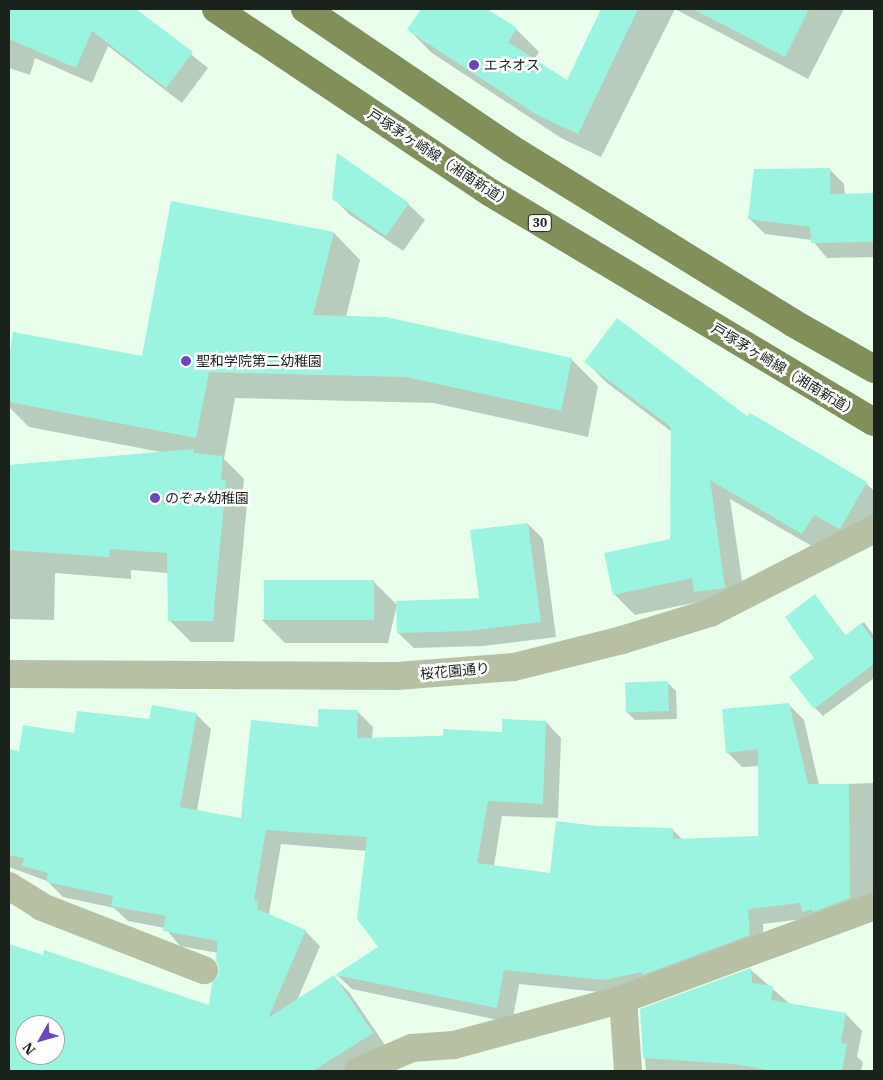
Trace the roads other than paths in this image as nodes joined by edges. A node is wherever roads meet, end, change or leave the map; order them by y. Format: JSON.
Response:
{"nodes":[{"id":1,"x":216,"y":9,"type":"edge"},
{"id":2,"x":305,"y":9,"type":"edge"},
{"id":3,"x":874,"y":369,"type":"edge"},
{"id":4,"x":874,"y":422,"type":"edge"},
{"id":5,"x":874,"y":529,"type":"edge"},
{"id":6,"x":9,"y":674,"type":"edge"},
{"id":7,"x":9,"y":886,"type":"edge"},
{"id":8,"x":874,"y":906,"type":"edge"},
{"id":9,"x":204,"y":970,"type":"dead end"},
{"id":10,"x":623,"y":999,"type":"junction"},
{"id":11,"x":358,"y":1071,"type":"edge"},
{"id":12,"x":628,"y":1071,"type":"edge"}],
"edges":[{"from":1,"to":4,"type":"main road","name":"戸塚茅ヶ崎線（湘南新道）","number":"30"},
{"from":2,"to":3,"type":"main road"},
{"from":5,"to":6,"type":"street","name":"桜花園通り"},
{"from":7,"to":9,"type":"street"},
{"from":8,"to":10,"type":"street"},
{"from":10,"to":11,"type":"street"},
{"from":10,"to":12,"type":"street"}]}
